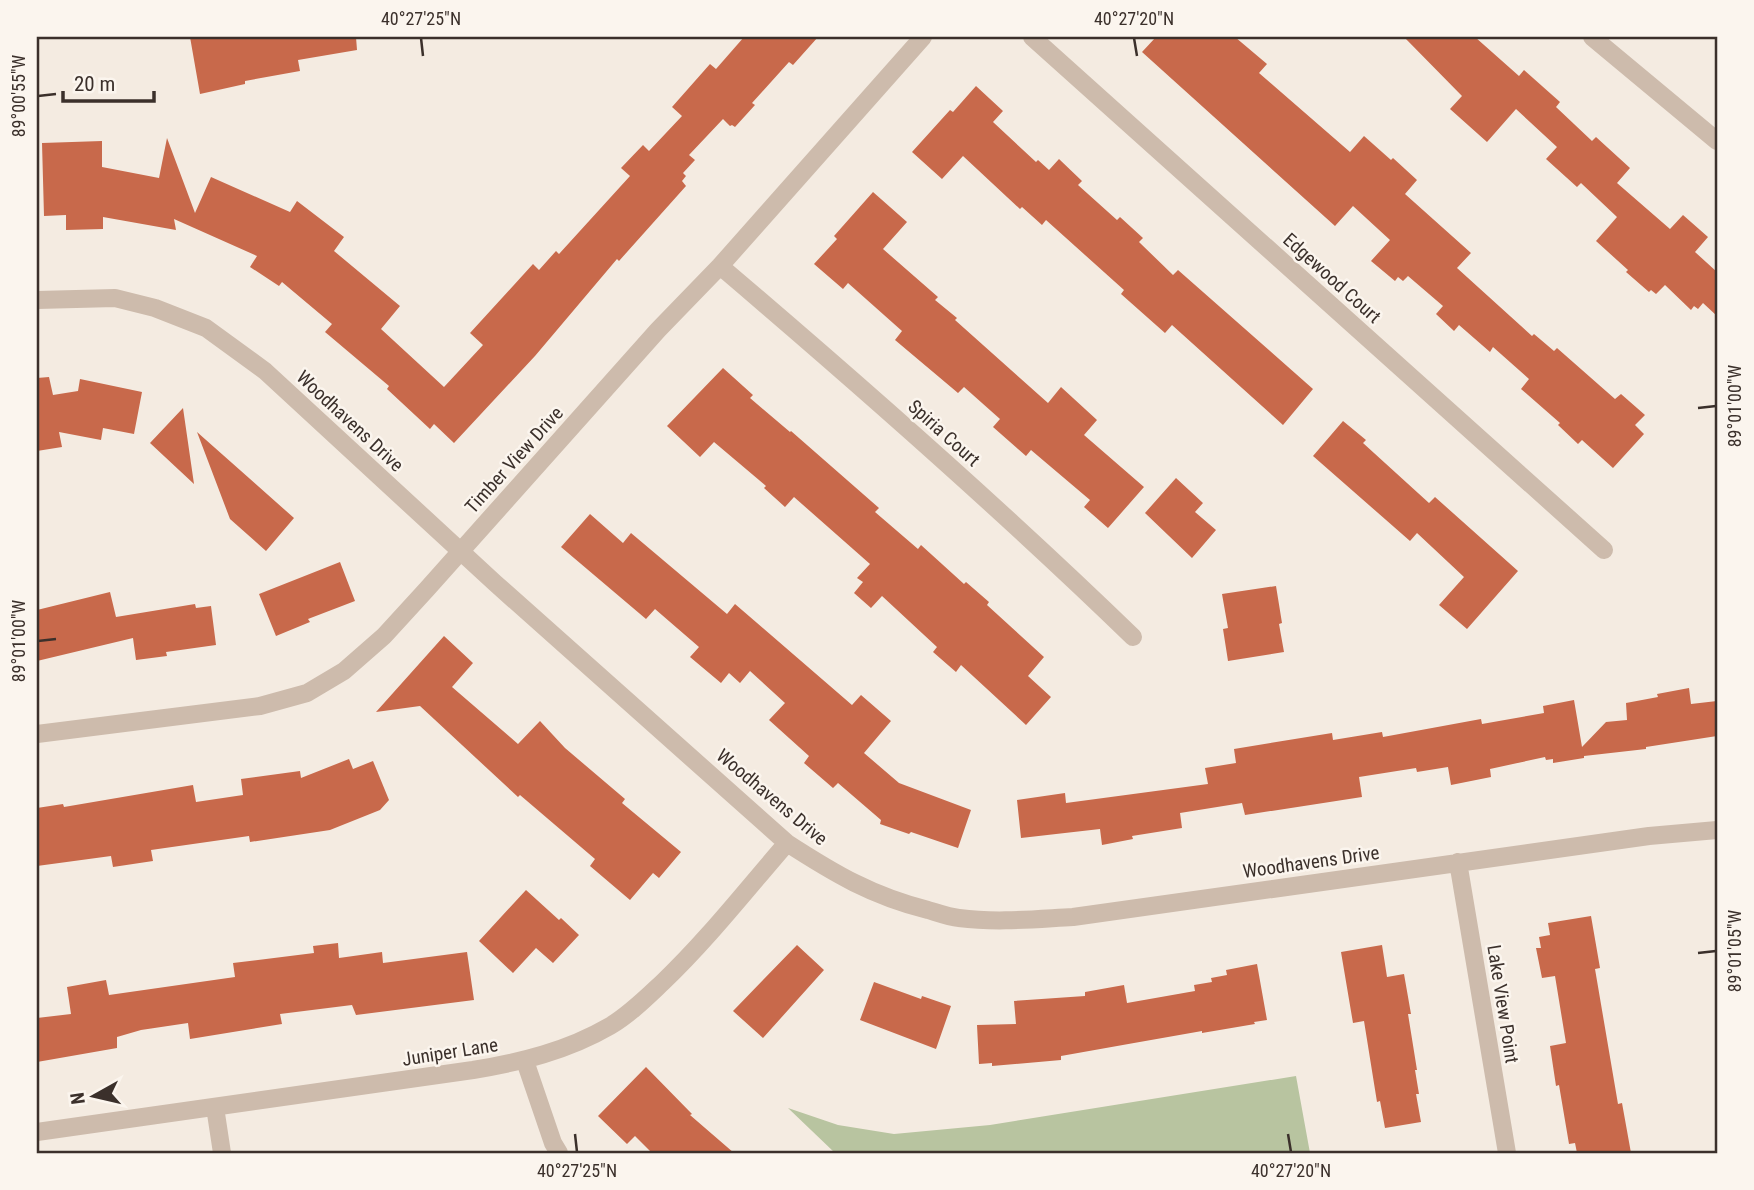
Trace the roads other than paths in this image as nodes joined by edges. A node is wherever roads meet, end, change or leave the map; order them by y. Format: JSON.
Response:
{"nodes":[{"id":1,"x":923,"y":37,"type":"edge"},
{"id":2,"x":1032,"y":37,"type":"edge"},
{"id":3,"x":1592,"y":37,"type":"edge"},
{"id":4,"x":1717,"y":141,"type":"edge"},
{"id":5,"x":720,"y":265,"type":"junction"},
{"id":6,"x":37,"y":300,"type":"edge"},
{"id":7,"x":1604,"y":550,"type":"dead end"},
{"id":8,"x":461,"y":551,"type":"junction"},
{"id":9,"x":1133,"y":638,"type":"dead end"},
{"id":10,"x":37,"y":734,"type":"edge"},
{"id":11,"x":1717,"y":830,"type":"edge"},
{"id":12,"x":787,"y":843,"type":"junction"},
{"id":13,"x":1458,"y":862,"type":"junction"},
{"id":14,"x":525,"y":1061,"type":"junction"},
{"id":15,"x":215,"y":1107,"type":"junction"},
{"id":16,"x":37,"y":1132,"type":"edge"},
{"id":17,"x":222,"y":1153,"type":"edge"},
{"id":18,"x":559,"y":1153,"type":"edge"},
{"id":19,"x":1507,"y":1153,"type":"edge"}],
"edges":[{"from":1,"to":5,"type":"street","name":"Timber View Drive"},
{"from":2,"to":7,"type":"street","name":"Edgewood Court"},
{"from":3,"to":4,"type":"street"},
{"from":5,"to":8,"type":"street","name":"Timber View Drive"},
{"from":5,"to":9,"type":"street","name":"Spiria Court"},
{"from":6,"to":8,"type":"street","name":"Woodhavens Drive"},
{"from":8,"to":10,"type":"street","name":"Timber View Drive"},
{"from":8,"to":12,"type":"street","name":"Woodhavens Drive"},
{"from":11,"to":13,"type":"street","name":"Woodhavens Drive"},
{"from":12,"to":13,"type":"street","name":"Woodhavens Drive"},
{"from":12,"to":14,"type":"street","name":"Juniper Lane"},
{"from":13,"to":19,"type":"street","name":"Lake View Point"},
{"from":14,"to":15,"type":"street","name":"Juniper Lane"},
{"from":14,"to":18,"type":"street"},
{"from":15,"to":16,"type":"street","name":"Juniper Lane"},
{"from":15,"to":17,"type":"street"}]}
